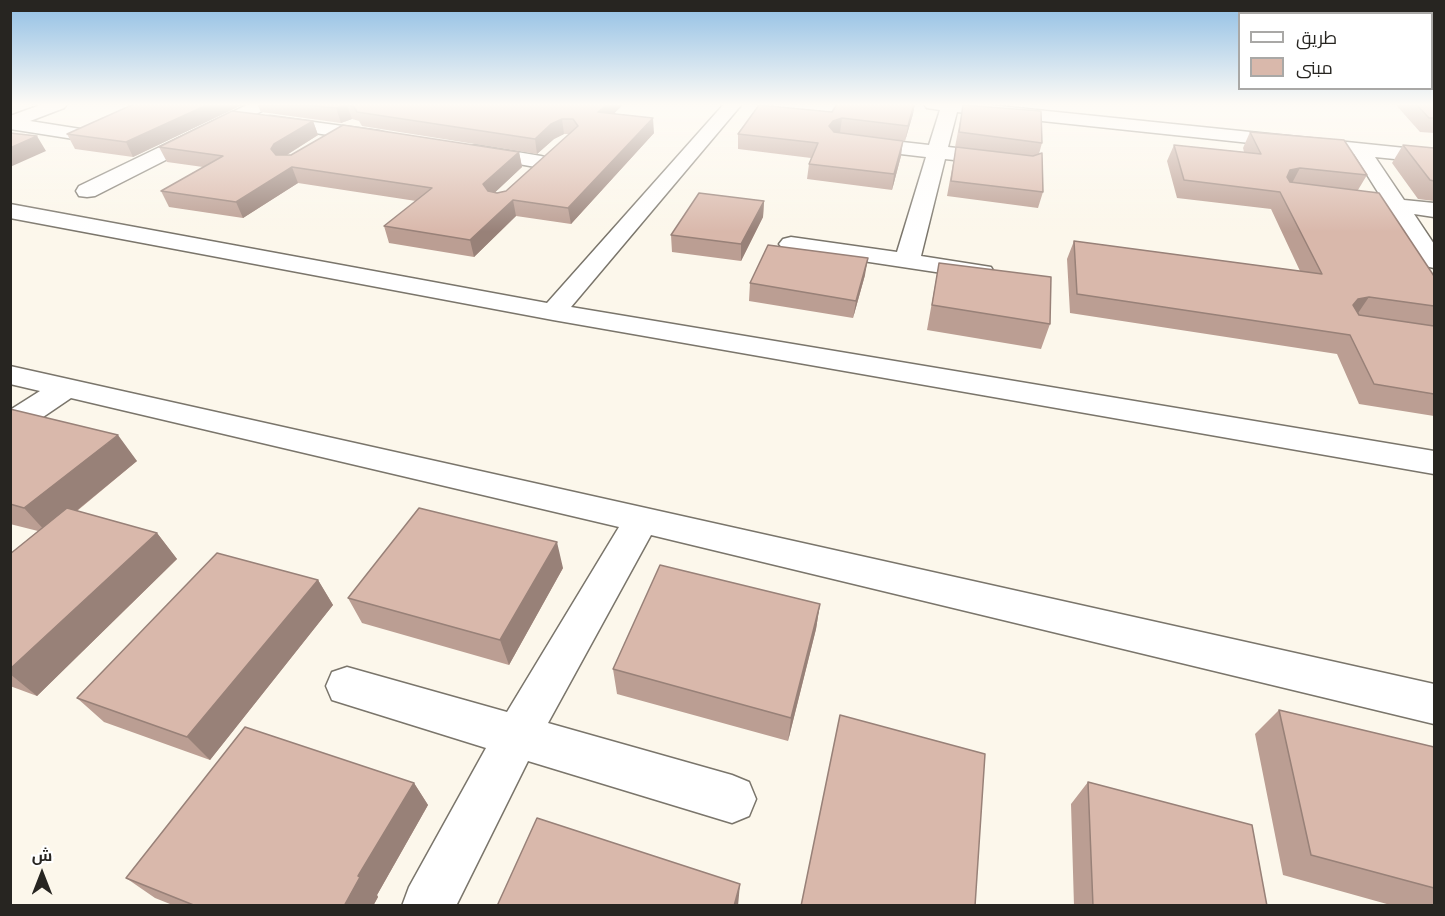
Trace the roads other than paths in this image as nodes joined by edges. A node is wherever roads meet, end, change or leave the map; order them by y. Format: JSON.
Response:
{"nodes":[{"id":1,"x":176,"y":147,"type":"edge"},
{"id":2,"x":559,"y":147,"type":"edge"},
{"id":3,"x":696,"y":147,"type":"edge"},
{"id":4,"x":891,"y":147,"type":"edge"},
{"id":5,"x":938,"y":147,"type":"edge"},
{"id":6,"x":1341,"y":147,"type":"edge"},
{"id":7,"x":460,"y":149,"type":"edge"},
{"id":8,"x":1360,"y":149,"type":"junction"},
{"id":9,"x":938,"y":152,"type":"junction"},
{"id":10,"x":1434,"y":157,"type":"edge"},
{"id":11,"x":541,"y":162,"type":"junction"},
{"id":12,"x":1018,"y":162,"type":"edge"},
{"id":13,"x":525,"y":177,"type":"edge"},
{"id":14,"x":87,"y":191,"type":"dead end"},
{"id":15,"x":1315,"y":196,"type":"edge"},
{"id":16,"x":1398,"y":206,"type":"junction"},
{"id":17,"x":1434,"y":210,"type":"edge"},
{"id":18,"x":10,"y":211,"type":"edge"},
{"id":19,"x":791,"y":244,"type":"dead end"},
{"id":20,"x":907,"y":261,"type":"junction"},
{"id":21,"x":1434,"y":261,"type":"edge"},
{"id":22,"x":1008,"y":276,"type":"edge"},
{"id":23,"x":553,"y":312,"type":"junction"},
{"id":24,"x":10,"y":375,"type":"edge"},
{"id":25,"x":66,"y":388,"type":"junction"},
{"id":26,"x":10,"y":425,"type":"edge"},
{"id":27,"x":1434,"y":463,"type":"edge"},
{"id":28,"x":642,"y":519,"type":"junction"},
{"id":29,"x":347,"y":686,"type":"dead end"},
{"id":30,"x":1434,"y":704,"type":"edge"},
{"id":31,"x":517,"y":736,"type":"junction"},
{"id":32,"x":732,"y":799,"type":"dead end"},
{"id":33,"x":428,"y":906,"type":"edge"}],
"edges":[{"from":1,"to":14,"type":"street"},
{"from":2,"to":11,"type":"street"},
{"from":3,"to":23,"type":"street"},
{"from":4,"to":9,"type":"street"},
{"from":5,"to":9,"type":"street"},
{"from":6,"to":8,"type":"street"},
{"from":7,"to":11,"type":"street"},
{"from":8,"to":10,"type":"street"},
{"from":8,"to":16,"type":"street"},
{"from":9,"to":12,"type":"street"},
{"from":9,"to":20,"type":"street"},
{"from":11,"to":13,"type":"street"},
{"from":15,"to":16,"type":"street"},
{"from":16,"to":17,"type":"street"},
{"from":16,"to":21,"type":"street"},
{"from":18,"to":23,"type":"street"},
{"from":19,"to":20,"type":"street"},
{"from":20,"to":22,"type":"street"},
{"from":23,"to":27,"type":"street"},
{"from":24,"to":25,"type":"street"},
{"from":25,"to":26,"type":"street"},
{"from":25,"to":28,"type":"street"},
{"from":28,"to":30,"type":"street"},
{"from":28,"to":31,"type":"street"},
{"from":29,"to":31,"type":"street"},
{"from":31,"to":32,"type":"street"},
{"from":31,"to":33,"type":"street"}]}
